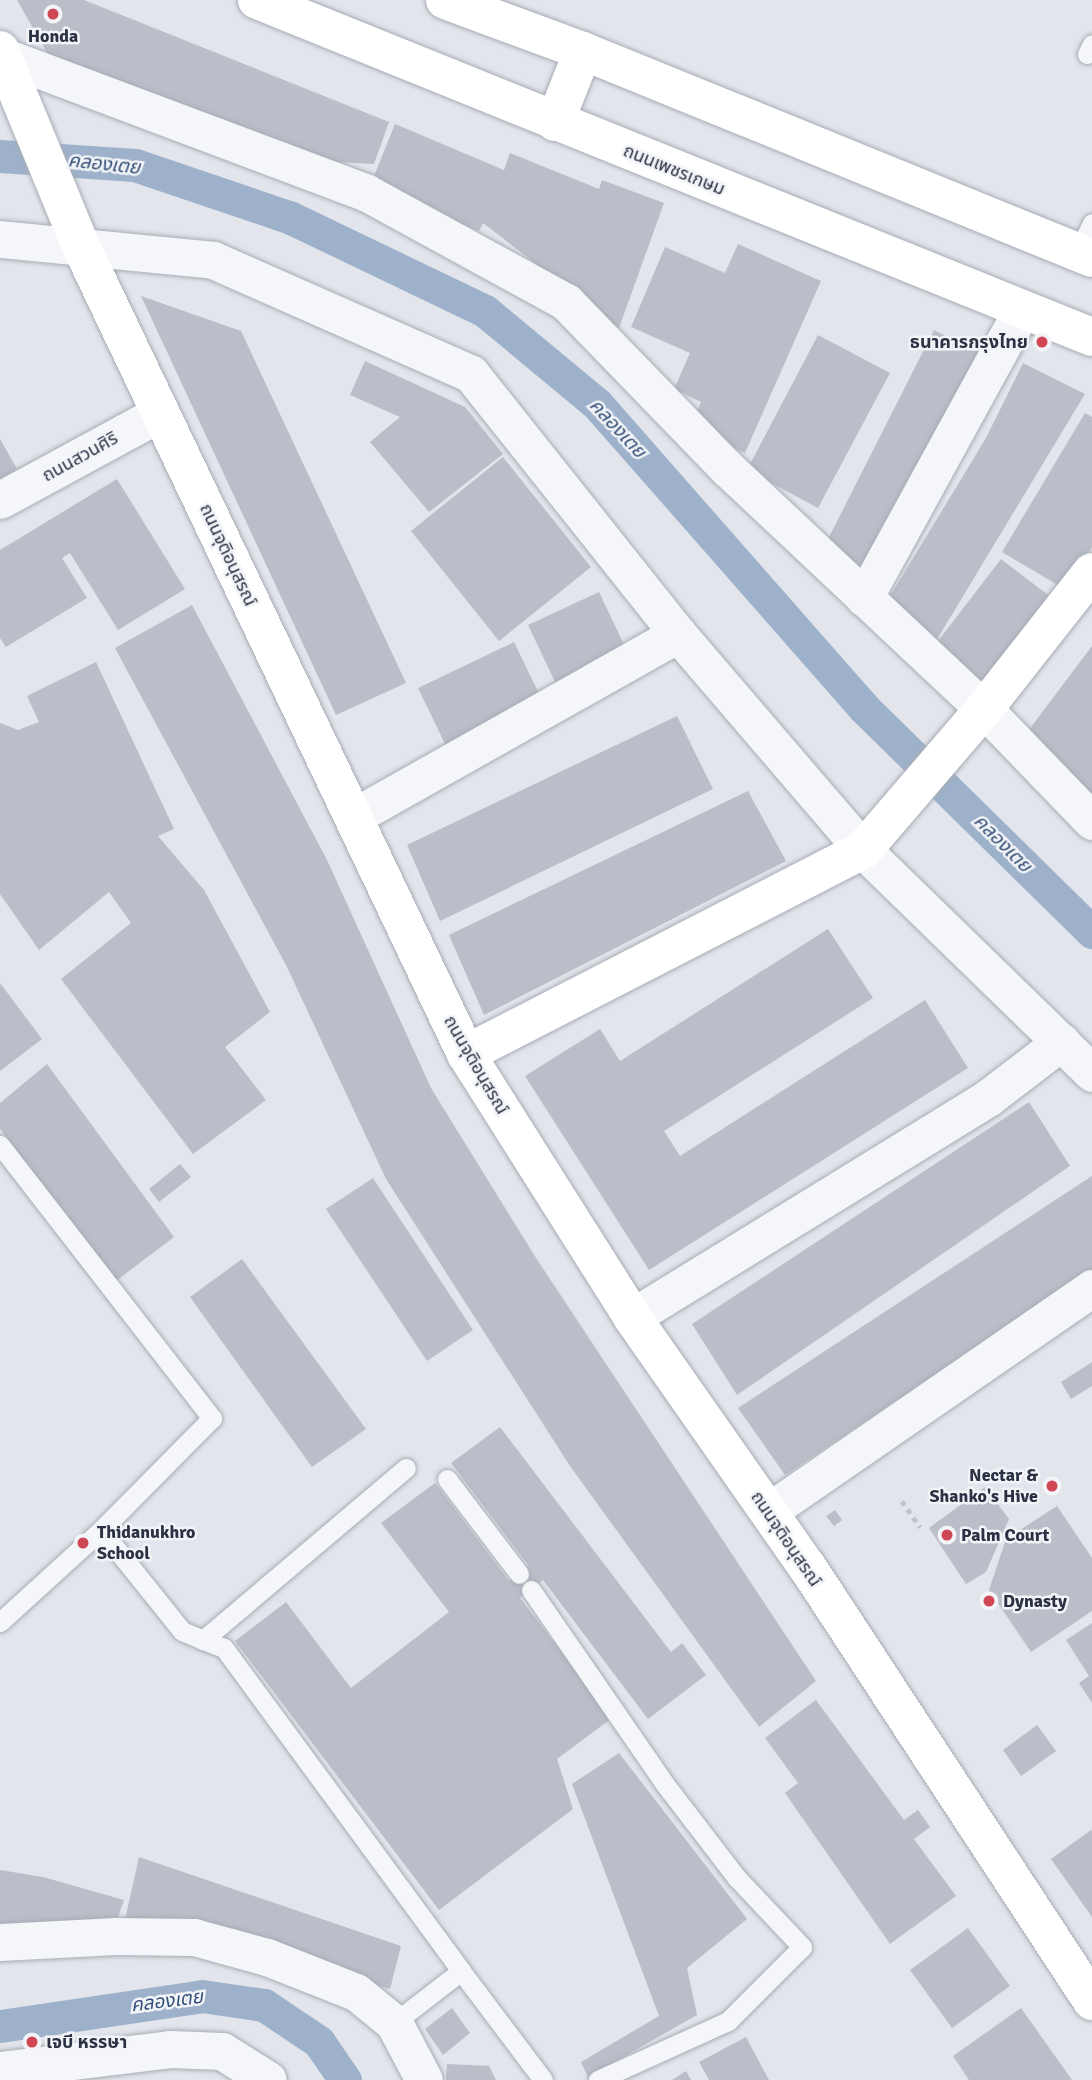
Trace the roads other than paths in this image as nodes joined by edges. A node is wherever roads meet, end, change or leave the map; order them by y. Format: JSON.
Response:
{"nodes":[{"id":1,"x":257,"y":0,"type":"edge"},
{"id":2,"x":445,"y":0,"type":"edge"},
{"id":3,"x":583,"y":51,"type":"junction"},
{"id":4,"x":0,"y":53,"type":"edge"},
{"id":5,"x":555,"y":122,"type":"junction"},
{"id":6,"x":0,"y":239,"type":"edge"},
{"id":7,"x":80,"y":244,"type":"junction"},
{"id":8,"x":1087,"y":244,"type":"edge"},
{"id":9,"x":1022,"y":309,"type":"junction"},
{"id":10,"x":1092,"y":337,"type":"edge"},
{"id":11,"x":160,"y":413,"type":"junction"},
{"id":12,"x":0,"y":500,"type":"edge"},
{"id":13,"x":1089,"y":583,"type":"edge"},
{"id":14,"x":864,"y":598,"type":"junction"},
{"id":15,"x":678,"y":634,"type":"junction"},
{"id":16,"x":984,"y":709,"type":"junction"},
{"id":17,"x":353,"y":817,"type":"junction"},
{"id":18,"x":1092,"y":821,"type":"edge"},
{"id":19,"x":863,"y":850,"type":"junction"},
{"id":20,"x":1061,"y":1042,"type":"junction"},
{"id":21,"x":466,"y":1054,"type":"junction"},
{"id":22,"x":1092,"y":1073,"type":"edge"},
{"id":23,"x":0,"y":1145,"type":"edge"},
{"id":24,"x":1092,"y":1288,"type":"edge"},
{"id":25,"x":632,"y":1317,"type":"junction"},
{"id":26,"x":407,"y":1468,"type":"dead end"},
{"id":27,"x":447,"y":1479,"type":"dead end"},
{"id":28,"x":769,"y":1511,"type":"junction"},
{"id":29,"x":102,"y":1530,"type":"junction"},
{"id":30,"x":0,"y":1622,"type":"edge"},
{"id":31,"x":203,"y":1640,"type":"junction"},
{"id":32,"x":0,"y":1942,"type":"edge"},
{"id":33,"x":461,"y":1971,"type":"junction"},
{"id":34,"x":1092,"y":2001,"type":"edge"},
{"id":35,"x":394,"y":2023,"type":"junction"},
{"id":36,"x":0,"y":2070,"type":"edge"},
{"id":37,"x":268,"y":2080,"type":"edge"},
{"id":38,"x":424,"y":2080,"type":"edge"},
{"id":39,"x":543,"y":2080,"type":"edge"},
{"id":40,"x":598,"y":2080,"type":"edge"}],
"edges":[{"from":1,"to":5,"type":"street","name":"ถนนเพชรเกษม"},
{"from":2,"to":3,"type":"street"},
{"from":3,"to":5,"type":"street"},
{"from":3,"to":8,"type":"street"},
{"from":4,"to":7,"type":"street","name":"ถนนจุติอนุสรณ์"},
{"from":4,"to":14,"type":"street"},
{"from":5,"to":9,"type":"street","name":"ถนนเพชรเกษม"},
{"from":6,"to":7,"type":"street"},
{"from":7,"to":11,"type":"street","name":"ถนนจุติอนุสรณ์"},
{"from":7,"to":15,"type":"street"},
{"from":9,"to":10,"type":"street","name":"ถนนเพชรเกษม"},
{"from":9,"to":14,"type":"street"},
{"from":11,"to":12,"type":"street","name":"ถนนสวนศิริ"},
{"from":11,"to":17,"type":"street","name":"ถนนจุติอนุสรณ์"},
{"from":13,"to":16,"type":"street"},
{"from":14,"to":16,"type":"street"},
{"from":15,"to":17,"type":"street"},
{"from":15,"to":19,"type":"street"},
{"from":16,"to":18,"type":"street"},
{"from":16,"to":19,"type":"street"},
{"from":17,"to":21,"type":"street","name":"ถนนจุติอนุสรณ์"},
{"from":19,"to":20,"type":"street"},
{"from":19,"to":21,"type":"street"},
{"from":20,"to":22,"type":"street"},
{"from":20,"to":25,"type":"street"},
{"from":21,"to":25,"type":"street","name":"ถนนจุติอนุสรณ์"},
{"from":23,"to":29,"type":"lane"},
{"from":24,"to":28,"type":"street"},
{"from":25,"to":28,"type":"street","name":"ถนนจุติอนุสรณ์"},
{"from":26,"to":31,"type":"lane"},
{"from":27,"to":40,"type":"lane"},
{"from":28,"to":34,"type":"street","name":"ถนนจุติอนุสรณ์"},
{"from":29,"to":30,"type":"lane"},
{"from":29,"to":31,"type":"lane"},
{"from":31,"to":33,"type":"lane"},
{"from":32,"to":35,"type":"street"},
{"from":33,"to":35,"type":"lane"},
{"from":33,"to":39,"type":"lane"},
{"from":35,"to":38,"type":"street"},
{"from":36,"to":37,"type":"street"}]}
